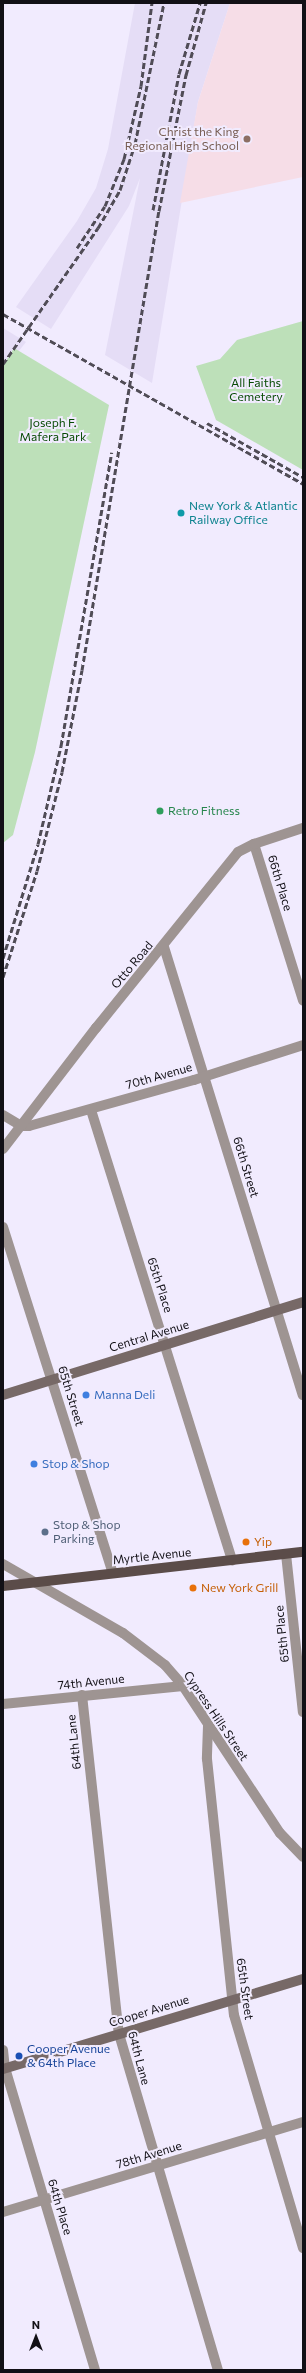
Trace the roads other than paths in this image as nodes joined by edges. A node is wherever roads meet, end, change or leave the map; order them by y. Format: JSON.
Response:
{"nodes":[{"id":1,"x":303,"y":828,"type":"edge"},
{"id":2,"x":254,"y":844,"type":"junction"},
{"id":3,"x":164,"y":947,"type":"junction"},
{"id":4,"x":303,"y":1000,"type":"edge"},
{"id":5,"x":303,"y":1045,"type":"edge"},
{"id":6,"x":204,"y":1077,"type":"junction"},
{"id":7,"x":91,"y":1110,"type":"junction"},
{"id":8,"x":3,"y":1115,"type":"edge"},
{"id":9,"x":21,"y":1126,"type":"junction"},
{"id":10,"x":3,"y":1149,"type":"edge"},
{"id":11,"x":3,"y":1227,"type":"edge"},
{"id":12,"x":303,"y":1302,"type":"edge"},
{"id":13,"x":277,"y":1310,"type":"junction"},
{"id":14,"x":165,"y":1345,"type":"junction"},
{"id":15,"x":53,"y":1380,"type":"junction"},
{"id":16,"x":3,"y":1395,"type":"edge"},
{"id":17,"x":303,"y":1395,"type":"edge"},
{"id":18,"x":303,"y":1552,"type":"edge"},
{"id":19,"x":286,"y":1554,"type":"junction"},
{"id":20,"x":232,"y":1560,"type":"junction"},
{"id":21,"x":3,"y":1564,"type":"edge"},
{"id":22,"x":113,"y":1573,"type":"junction"},
{"id":23,"x":36,"y":1582,"type":"junction"},
{"id":24,"x":3,"y":1586,"type":"edge"},
{"id":25,"x":182,"y":1686,"type":"junction"},
{"id":26,"x":82,"y":1695,"type":"junction"},
{"id":27,"x":3,"y":1704,"type":"edge"},
{"id":28,"x":303,"y":1712,"type":"edge"},
{"id":29,"x":208,"y":1726,"type":"junction"},
{"id":30,"x":303,"y":1857,"type":"edge"},
{"id":31,"x":303,"y":1978,"type":"edge"},
{"id":32,"x":232,"y":2000,"type":"junction"},
{"id":33,"x":119,"y":2034,"type":"junction"},
{"id":34,"x":3,"y":2050,"type":"edge"},
{"id":35,"x":4,"y":2069,"type":"edge"},
{"id":36,"x":303,"y":2122,"type":"edge"},
{"id":37,"x":269,"y":2132,"type":"junction"},
{"id":38,"x":156,"y":2166,"type":"junction"},
{"id":39,"x":44,"y":2200,"type":"junction"},
{"id":40,"x":3,"y":2212,"type":"edge"},
{"id":41,"x":303,"y":2248,"type":"edge"},
{"id":42,"x":95,"y":2370,"type":"edge"},
{"id":43,"x":218,"y":2370,"type":"edge"}],
"edges":[{"from":1,"to":2,"type":"street","name":"Otto Road"},
{"from":2,"to":3,"type":"street","name":"Otto Road"},
{"from":2,"to":4,"type":"street","name":"66th Place"},
{"from":3,"to":6,"type":"street","name":"66th Street"},
{"from":3,"to":9,"type":"street","name":"Otto Road"},
{"from":5,"to":6,"type":"street","name":"70th Avenue"},
{"from":6,"to":7,"type":"street","name":"70th Avenue"},
{"from":6,"to":13,"type":"street","name":"66th Street"},
{"from":7,"to":9,"type":"street","name":"70th Avenue"},
{"from":7,"to":14,"type":"street","name":"65th Place"},
{"from":8,"to":9,"type":"street"},
{"from":9,"to":10,"type":"street","name":"Otto Road"},
{"from":11,"to":15,"type":"street","name":"65th Street"},
{"from":12,"to":13,"type":"main road","name":"Central Avenue"},
{"from":13,"to":14,"type":"main road","name":"Central Avenue"},
{"from":13,"to":17,"type":"street","name":"66th Street"},
{"from":14,"to":15,"type":"main road","name":"Central Avenue"},
{"from":14,"to":20,"type":"street","name":"65th Place"},
{"from":15,"to":16,"type":"main road","name":"Central Avenue"},
{"from":15,"to":22,"type":"street","name":"65th Street"},
{"from":18,"to":19,"type":"main road","name":"Myrtle Avenue"},
{"from":19,"to":20,"type":"main road","name":"Myrtle Avenue"},
{"from":19,"to":28,"type":"street","name":"65th Place"},
{"from":20,"to":22,"type":"main road","name":"Myrtle Avenue"},
{"from":21,"to":23,"type":"street","name":"Cypress Hills Street"},
{"from":22,"to":23,"type":"main road","name":"Myrtle Avenue"},
{"from":23,"to":24,"type":"main road","name":"Myrtle Avenue"},
{"from":23,"to":25,"type":"street","name":"Cypress Hills Street"},
{"from":25,"to":26,"type":"street","name":"74th Avenue"},
{"from":25,"to":29,"type":"street","name":"Cypress Hills Street"},
{"from":26,"to":27,"type":"street","name":"74th Avenue"},
{"from":26,"to":33,"type":"street","name":"64th Lane"},
{"from":29,"to":30,"type":"street","name":"Cypress Hills Street"},
{"from":29,"to":32,"type":"street","name":"65th Street"},
{"from":31,"to":32,"type":"main road","name":"Cooper Avenue"},
{"from":32,"to":33,"type":"main road","name":"Cooper Avenue"},
{"from":32,"to":37,"type":"street","name":"65th Street"},
{"from":33,"to":35,"type":"main road","name":"Cooper Avenue"},
{"from":33,"to":38,"type":"street","name":"64th Lane"},
{"from":34,"to":35,"type":"street","name":"64th Place"},
{"from":35,"to":39,"type":"street","name":"64th Place"},
{"from":36,"to":37,"type":"street","name":"78th Avenue"},
{"from":37,"to":38,"type":"street","name":"78th Avenue"},
{"from":37,"to":41,"type":"street","name":"65th Street"},
{"from":38,"to":39,"type":"street","name":"78th Avenue"},
{"from":38,"to":43,"type":"street","name":"64th Lane"},
{"from":39,"to":40,"type":"street","name":"78th Avenue"},
{"from":39,"to":42,"type":"street","name":"64th Place"}]}
